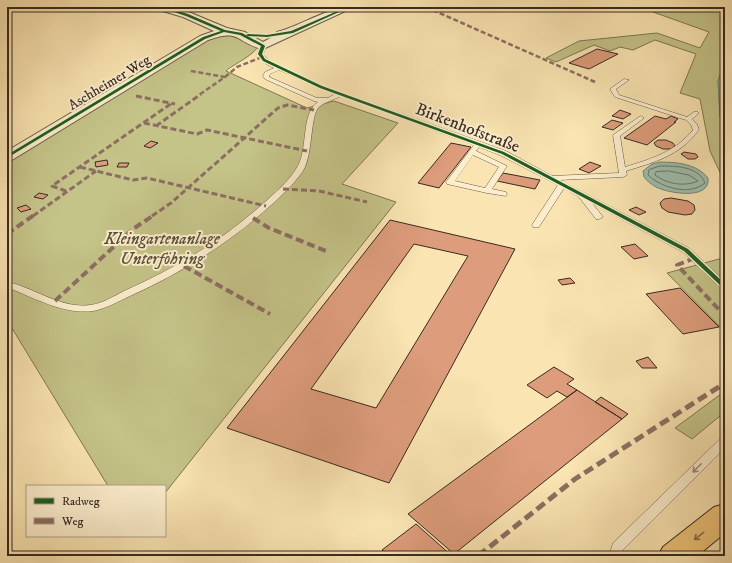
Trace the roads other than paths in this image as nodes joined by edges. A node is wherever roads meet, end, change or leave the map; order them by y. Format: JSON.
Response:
{"nodes":[{"id":1,"x":160,"y":7,"type":"edge"},
{"id":2,"x":349,"y":7,"type":"edge"},
{"id":3,"x":224,"y":31,"type":"junction"},
{"id":4,"x":292,"y":32,"type":"junction"},
{"id":5,"x":241,"y":34,"type":"junction"},
{"id":6,"x":263,"y":46,"type":"junction"},
{"id":7,"x":278,"y":68,"type":"junction"},
{"id":8,"x":626,"y":80,"type":"dead end"},
{"id":9,"x":340,"y":94,"type":"junction"},
{"id":10,"x":324,"y":101,"type":"junction"},
{"id":11,"x":696,"y":113,"type":"dead end"},
{"id":12,"x":641,"y":118,"type":"dead end"},
{"id":13,"x":688,"y":119,"type":"junction"},
{"id":14,"x":478,"y":144,"type":"junction"},
{"id":15,"x":472,"y":152,"type":"junction"},
{"id":16,"x":7,"y":157,"type":"edge"},
{"id":17,"x":622,"y":170,"type":"junction"},
{"id":18,"x":551,"y":178,"type":"junction"},
{"id":19,"x":563,"y":184,"type":"junction"},
{"id":20,"x":487,"y":191,"type":"junction"},
{"id":21,"x":503,"y":194,"type":"dead end"},
{"id":22,"x":580,"y":194,"type":"junction"},
{"id":23,"x":599,"y":217,"type":"dead end"},
{"id":24,"x":536,"y":225,"type":"dead end"},
{"id":25,"x":12,"y":286,"type":"dead end"},
{"id":26,"x":725,"y":287,"type":"edge"},
{"id":27,"x":725,"y":440,"type":"edge"},
{"id":28,"x":725,"y":516,"type":"edge"},
{"id":29,"x":615,"y":556,"type":"edge"},
{"id":30,"x":674,"y":556,"type":"edge"}],
"edges":[{"from":1,"to":3,"type":"street"},
{"from":2,"to":4,"type":"street"},
{"from":3,"to":5,"type":"street"},
{"from":3,"to":16,"type":"street","name":"Aschheimer Weg"},
{"from":4,"to":5,"type":"street"},
{"from":4,"to":6,"type":"street"},
{"from":5,"to":6,"type":"street"},
{"from":6,"to":7,"type":"lane","name":"Birkenhofstraße"},
{"from":7,"to":9,"type":"lane","name":"Birkenhofstraße"},
{"from":7,"to":10,"type":"lane"},
{"from":8,"to":13,"type":"lane"},
{"from":9,"to":10,"type":"lane"},
{"from":9,"to":14,"type":"lane","name":"Birkenhofstraße"},
{"from":10,"to":25,"type":"lane"},
{"from":11,"to":13,"type":"lane"},
{"from":12,"to":17,"type":"lane"},
{"from":13,"to":17,"type":"lane"},
{"from":14,"to":15,"type":"lane"},
{"from":14,"to":18,"type":"lane","name":"Birkenhofstraße"},
{"from":15,"to":20,"type":"lane"},
{"from":15,"to":20,"type":"lane"},
{"from":17,"to":18,"type":"lane"},
{"from":18,"to":19,"type":"lane","name":"Birkenhofstraße"},
{"from":19,"to":22,"type":"lane","name":"Birkenhofstraße"},
{"from":19,"to":24,"type":"lane"},
{"from":20,"to":21,"type":"lane"},
{"from":22,"to":23,"type":"lane"},
{"from":22,"to":26,"type":"lane","name":"Birkenhofstraße"},
{"from":27,"to":29,"type":"lane","one_way":true},
{"from":28,"to":30,"type":"highway","one_way":true}]}
